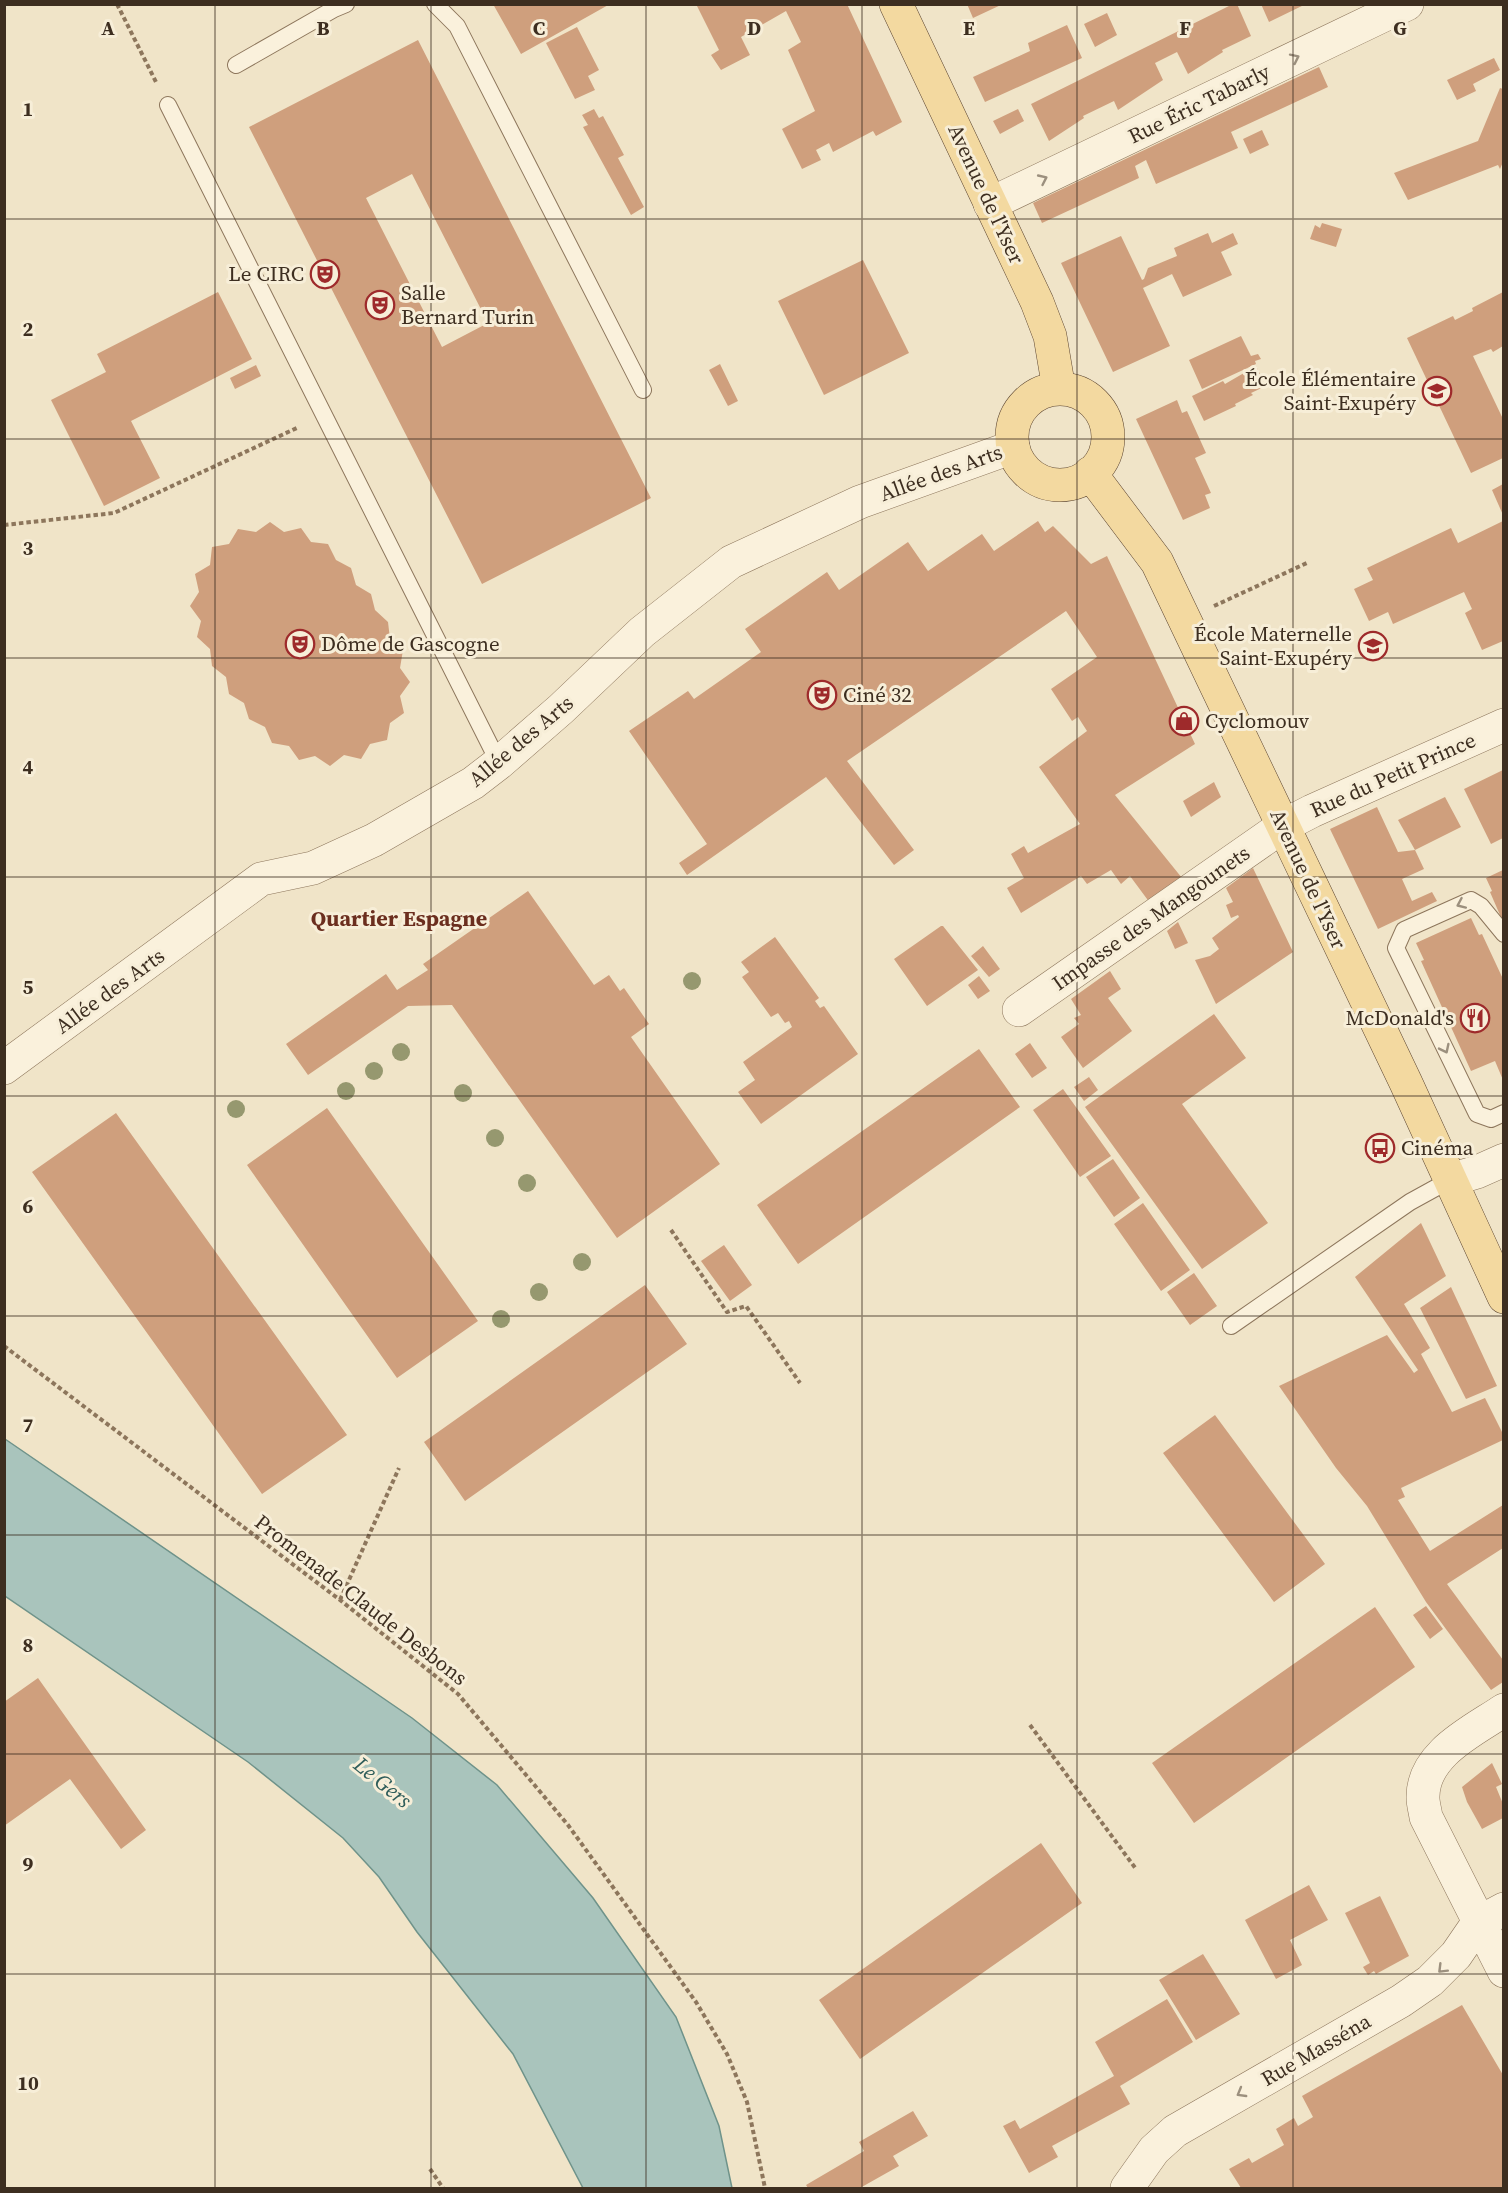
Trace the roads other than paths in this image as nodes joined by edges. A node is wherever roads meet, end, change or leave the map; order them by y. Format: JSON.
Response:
{"nodes":[{"id":1,"x":346,"y":4,"type":"edge"},
{"id":2,"x":435,"y":4,"type":"edge"},
{"id":3,"x":896,"y":4,"type":"edge"},
{"id":4,"x":1407,"y":4,"type":"edge"},
{"id":5,"x":236,"y":65,"type":"dead end"},
{"id":6,"x":168,"y":105,"type":"road end"},
{"id":7,"x":990,"y":204,"type":"junction"},
{"id":8,"x":1059,"y":389,"type":"junction"},
{"id":9,"x":643,"y":390,"type":"dead end"},
{"id":10,"x":1013,"y":447,"type":"junction"},
{"id":11,"x":1090,"y":473,"type":"junction"},
{"id":12,"x":1503,"y":725,"type":"edge"},
{"id":13,"x":499,"y":763,"type":"junction"},
{"id":14,"x":1283,"y":826,"type":"junction"},
{"id":15,"x":1503,"y":934,"type":"edge"},
{"id":16,"x":1019,"y":1010,"type":"dead end"},
{"id":17,"x":4,"y":1068,"type":"edge"},
{"id":18,"x":1503,"y":1113,"type":"edge"},
{"id":19,"x":1503,"y":1160,"type":"edge"},
{"id":20,"x":1450,"y":1180,"type":"junction"},
{"id":21,"x":1503,"y":1297,"type":"edge"},
{"id":22,"x":1231,"y":1326,"type":"dead end"},
{"id":23,"x":1503,"y":1710,"type":"edge"},
{"id":24,"x":1491,"y":1916,"type":"edge"},
{"id":25,"x":1503,"y":1971,"type":"edge"},
{"id":26,"x":1127,"y":2188,"type":"edge"}],
"edges":[{"from":1,"to":5,"type":"lane"},
{"from":2,"to":9,"type":"lane"},
{"from":3,"to":7,"type":"main road","name":"Avenue de l'Yser"},
{"from":7,"to":4,"type":"street","name":"Rue Éric Tabarly","one_way":true},
{"from":6,"to":13,"type":"lane"},
{"from":7,"to":8,"type":"main road","name":"Avenue de l'Yser"},
{"from":8,"to":10,"type":"main road"},
{"from":8,"to":11,"type":"main road"},
{"from":10,"to":11,"type":"main road"},
{"from":10,"to":13,"type":"street","name":"Allée des Arts"},
{"from":11,"to":14,"type":"main road","name":"Avenue de l'Yser"},
{"from":12,"to":14,"type":"street","name":"Rue du Petit Prince"},
{"from":13,"to":17,"type":"street","name":"Allée des Arts"},
{"from":14,"to":16,"type":"street","name":"Impasse des Mangounets"},
{"from":14,"to":20,"type":"main road","name":"Avenue de l'Yser"},
{"from":15,"to":18,"type":"lane","one_way":true},
{"from":19,"to":20,"type":"street"},
{"from":20,"to":21,"type":"main road","name":"Avenue de l'Yser"},
{"from":20,"to":22,"type":"lane"},
{"from":23,"to":24,"type":"street"},
{"from":24,"to":25,"type":"street"},
{"from":24,"to":26,"type":"street","name":"Rue Masséna","one_way":true}]}
